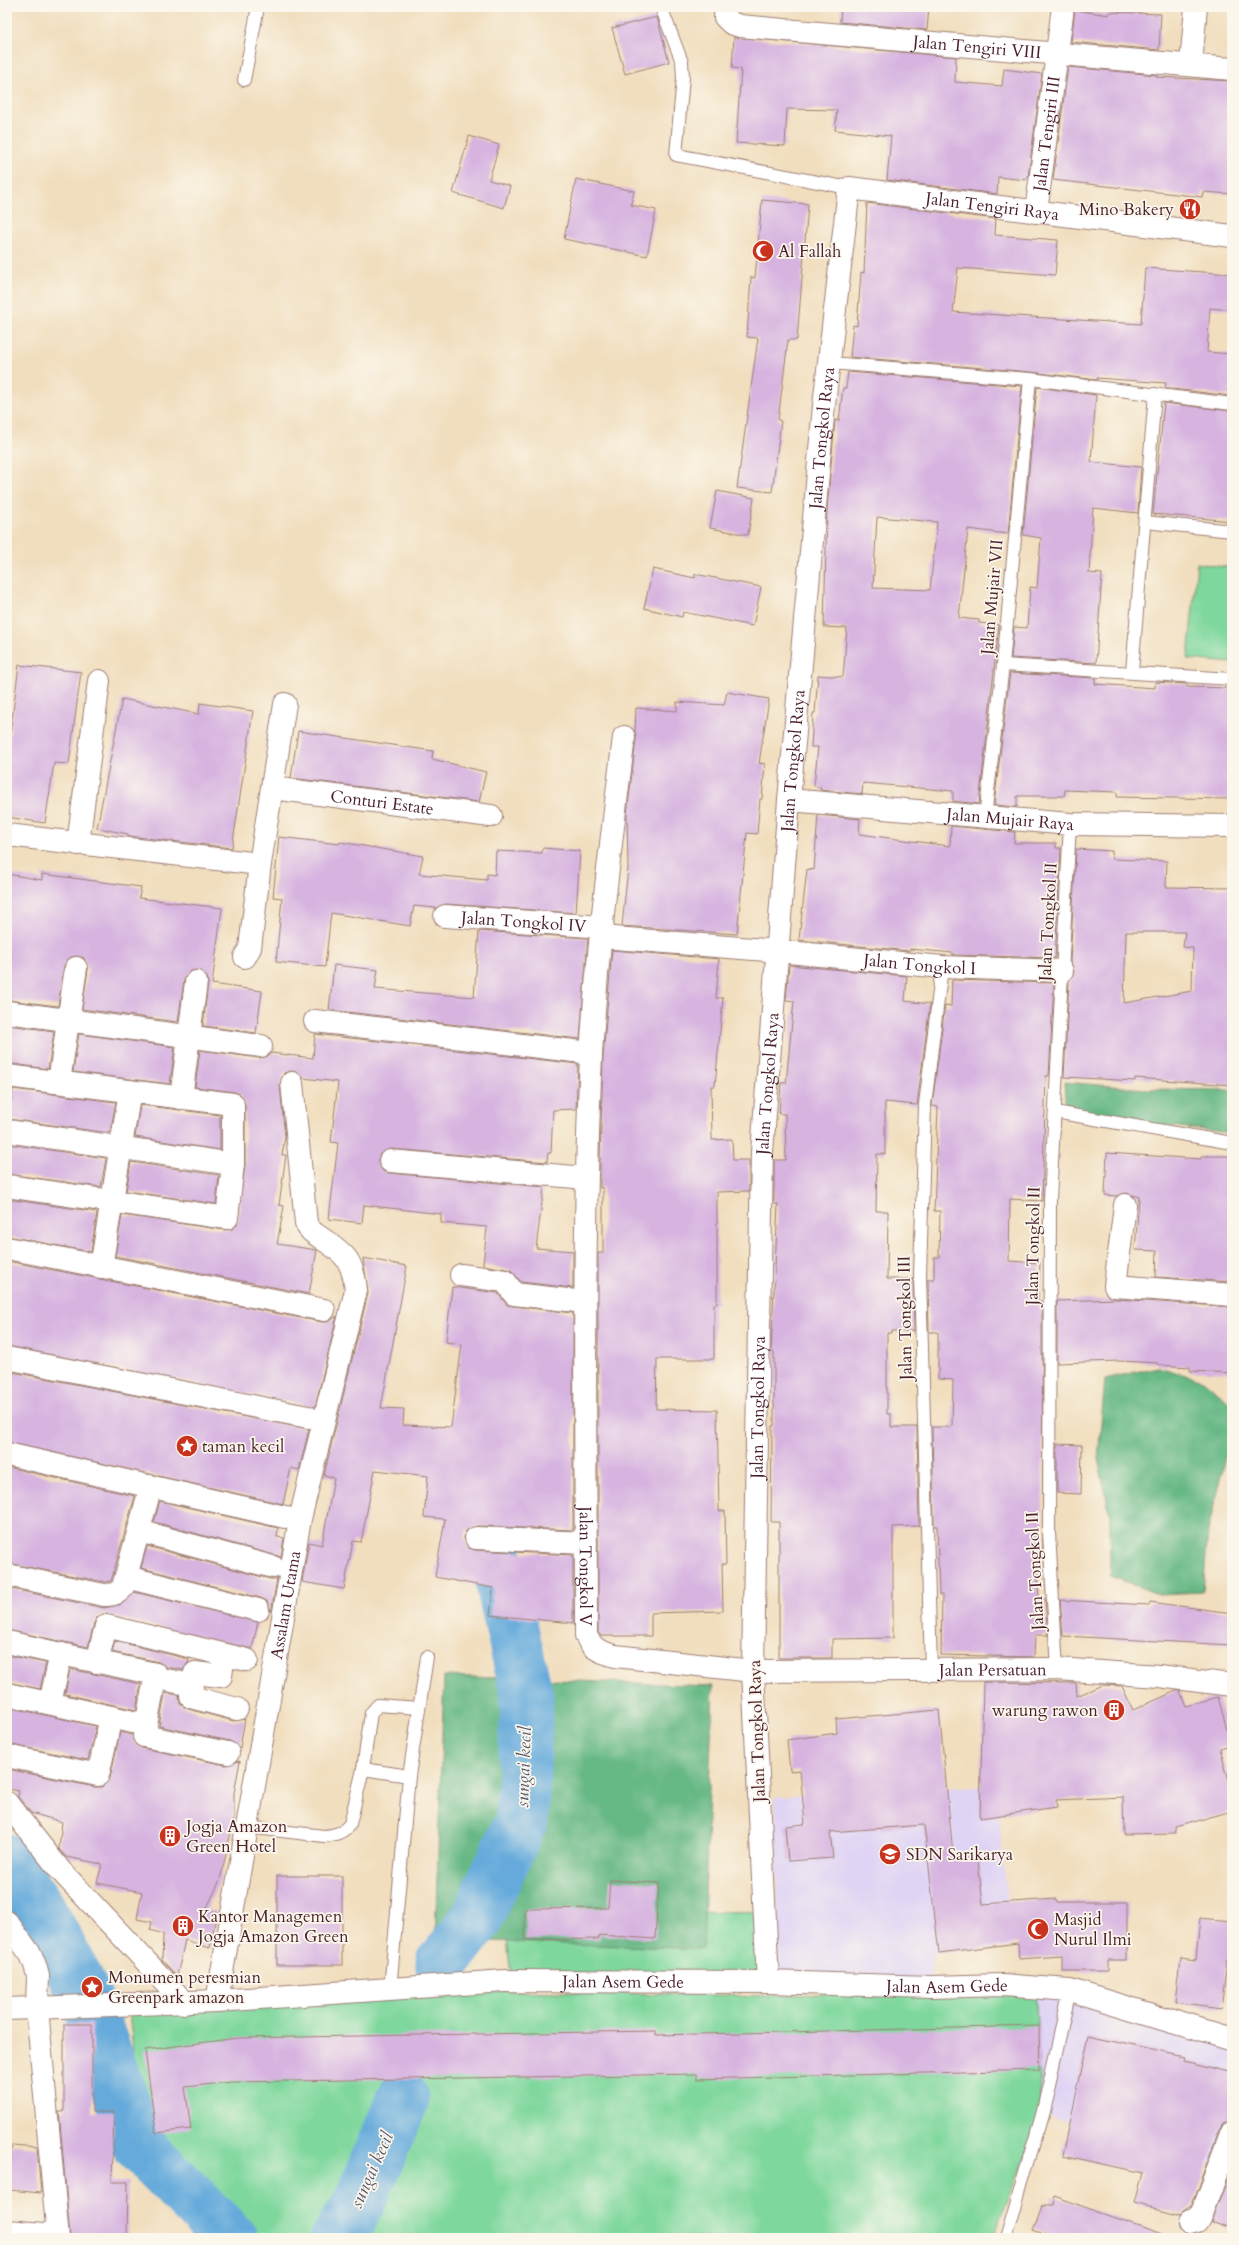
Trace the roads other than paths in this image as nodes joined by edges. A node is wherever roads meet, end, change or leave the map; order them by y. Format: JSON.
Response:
{"nodes":[{"id":1,"x":258,"y":7,"type":"edge"},
{"id":2,"x":661,"y":7,"type":"edge"},
{"id":3,"x":1063,"y":7,"type":"edge"},
{"id":4,"x":1196,"y":7,"type":"edge"},
{"id":5,"x":725,"y":12,"type":"edge"},
{"id":6,"x":1056,"y":53,"type":"junction"},
{"id":7,"x":1191,"y":64,"type":"junction"},
{"id":8,"x":1232,"y":69,"type":"edge"},
{"id":9,"x":244,"y":80,"type":"dead end"},
{"id":10,"x":849,"y":188,"type":"junction"},
{"id":11,"x":1036,"y":212,"type":"junction"},
{"id":12,"x":1232,"y":236,"type":"edge"},
{"id":13,"x":830,"y":363,"type":"junction"},
{"id":14,"x":1030,"y":379,"type":"junction"},
{"id":15,"x":1156,"y":394,"type":"junction"},
{"id":16,"x":1232,"y":404,"type":"edge"},
{"id":17,"x":1145,"y":522,"type":"junction"},
{"id":18,"x":1232,"y":531,"type":"edge"},
{"id":19,"x":1003,"y":665,"type":"junction"},
{"id":20,"x":1132,"y":672,"type":"junction"},
{"id":21,"x":1232,"y":679,"type":"edge"},
{"id":22,"x":99,"y":681,"type":"dead end"},
{"id":23,"x":285,"y":704,"type":"dead end"},
{"id":24,"x":624,"y":737,"type":"dead end"},
{"id":25,"x":272,"y":788,"type":"junction"},
{"id":26,"x":789,"y":800,"type":"junction"},
{"id":27,"x":491,"y":816,"type":"dead end"},
{"id":28,"x":985,"y":817,"type":"junction"},
{"id":29,"x":1070,"y":824,"type":"junction"},
{"id":30,"x":1232,"y":826,"type":"edge"},
{"id":31,"x":7,"y":836,"type":"edge"},
{"id":32,"x":78,"y":844,"type":"junction"},
{"id":33,"x":260,"y":864,"type":"junction"},
{"id":34,"x":445,"y":916,"type":"dead end"},
{"id":35,"x":602,"y":932,"type":"junction"},
{"id":36,"x":778,"y":951,"type":"junction"},
{"id":37,"x":245,"y":957,"type":"dead end"},
{"id":38,"x":942,"y":967,"type":"junction"},
{"id":39,"x":76,"y":968,"type":"dead end"},
{"id":40,"x":1062,"y":971,"type":"junction"},
{"id":41,"x":196,"y":982,"type":"dead end"},
{"id":42,"x":7,"y":1012,"type":"edge"},
{"id":43,"x":68,"y":1021,"type":"junction"},
{"id":44,"x":315,"y":1021,"type":"dead end"},
{"id":45,"x":189,"y":1036,"type":"junction"},
{"id":46,"x":261,"y":1046,"type":"dead end"},
{"id":47,"x":591,"y":1053,"type":"junction"},
{"id":48,"x":7,"y":1079,"type":"edge"},
{"id":49,"x":60,"y":1082,"type":"junction"},
{"id":50,"x":292,"y":1083,"type":"dead end"},
{"id":51,"x":130,"y":1091,"type":"junction"},
{"id":52,"x":182,"y":1098,"type":"junction"},
{"id":53,"x":1056,"y":1112,"type":"junction"},
{"id":54,"x":7,"y":1131,"type":"edge"},
{"id":55,"x":1232,"y":1143,"type":"edge"},
{"id":56,"x":121,"y":1148,"type":"junction"},
{"id":57,"x":390,"y":1161,"type":"dead end"},
{"id":58,"x":233,"y":1164,"type":"junction"},
{"id":59,"x":586,"y":1178,"type":"junction"},
{"id":60,"x":7,"y":1186,"type":"edge"},
{"id":61,"x":113,"y":1201,"type":"junction"},
{"id":62,"x":1125,"y":1205,"type":"dead end"},
{"id":63,"x":7,"y":1248,"type":"edge"},
{"id":64,"x":101,"y":1267,"type":"junction"},
{"id":65,"x":461,"y":1275,"type":"dead end"},
{"id":66,"x":1232,"y":1295,"type":"edge"},
{"id":67,"x":585,"y":1302,"type":"junction"},
{"id":68,"x":324,"y":1310,"type":"dead end"},
{"id":69,"x":7,"y":1358,"type":"edge"},
{"id":70,"x":308,"y":1417,"type":"dead end"},
{"id":71,"x":7,"y":1454,"type":"edge"},
{"id":72,"x":151,"y":1486,"type":"junction"},
{"id":73,"x":285,"y":1517,"type":"dead end"},
{"id":74,"x":138,"y":1531,"type":"junction"},
{"id":75,"x":476,"y":1538,"type":"dead end"},
{"id":76,"x":586,"y":1543,"type":"junction"},
{"id":77,"x":273,"y":1567,"type":"dead end"},
{"id":78,"x":7,"y":1575,"type":"edge"},
{"id":79,"x":120,"y":1585,"type":"junction"},
{"id":80,"x":258,"y":1610,"type":"dead end"},
{"id":81,"x":106,"y":1626,"type":"junction"},
{"id":82,"x":7,"y":1642,"type":"edge"},
{"id":83,"x":61,"y":1654,"type":"junction"},
{"id":84,"x":224,"y":1655,"type":"junction"},
{"id":85,"x":427,"y":1657,"type":"dead end"},
{"id":86,"x":247,"y":1660,"type":"dead end"},
{"id":87,"x":97,"y":1662,"type":"junction"},
{"id":88,"x":1057,"y":1669,"type":"junction"},
{"id":89,"x":930,"y":1670,"type":"junction"},
{"id":90,"x":753,"y":1671,"type":"junction"},
{"id":91,"x":156,"y":1678,"type":"junction"},
{"id":92,"x":192,"y":1685,"type":"junction"},
{"id":93,"x":1232,"y":1685,"type":"edge"},
{"id":94,"x":7,"y":1694,"type":"edge"},
{"id":95,"x":50,"y":1703,"type":"junction"},
{"id":96,"x":419,"y":1708,"type":"junction"},
{"id":97,"x":237,"y":1709,"type":"dead end"},
{"id":98,"x":111,"y":1717,"type":"junction"},
{"id":99,"x":146,"y":1725,"type":"junction"},
{"id":100,"x":228,"y":1753,"type":"dead end"},
{"id":101,"x":7,"y":1756,"type":"edge"},
{"id":102,"x":363,"y":1769,"type":"junction"},
{"id":103,"x":409,"y":1776,"type":"junction"},
{"id":104,"x":7,"y":1803,"type":"edge"},
{"id":105,"x":247,"y":1827,"type":"junction"},
{"id":106,"x":7,"y":1922,"type":"edge"},
{"id":107,"x":768,"y":1982,"type":"junction"},
{"id":108,"x":390,"y":1990,"type":"junction"},
{"id":109,"x":1070,"y":1990,"type":"junction"},
{"id":110,"x":217,"y":2001,"type":"junction"},
{"id":111,"x":185,"y":2003,"type":"junction"},
{"id":112,"x":38,"y":2008,"type":"junction"},
{"id":113,"x":7,"y":2009,"type":"edge"},
{"id":114,"x":1232,"y":2039,"type":"edge"},
{"id":115,"x":1232,"y":2134,"type":"edge"},
{"id":116,"x":1191,"y":2222,"type":"dead end"},
{"id":117,"x":7,"y":2231,"type":"edge"},
{"id":118,"x":58,"y":2237,"type":"edge"},
{"id":119,"x":1006,"y":2238,"type":"edge"}],
"edges":[{"from":1,"to":9,"type":"lane"},
{"from":2,"to":10,"type":"lane"},
{"from":3,"to":6,"type":"street","name":"Jalan Tengiri III"},
{"from":4,"to":7,"type":"street"},
{"from":5,"to":6,"type":"street","name":"Jalan Tengiri VIII"},
{"from":6,"to":7,"type":"street","name":"Jalan Tengiri VIII"},
{"from":6,"to":11,"type":"street","name":"Jalan Tengiri III"},
{"from":7,"to":8,"type":"street","name":"Jalan Tengiri VIII"},
{"from":10,"to":11,"type":"street","name":"Jalan Tengiri Raya"},
{"from":10,"to":13,"type":"street","name":"Jalan Tongkol Raya"},
{"from":11,"to":12,"type":"street","name":"Jalan Tengiri Raya"},
{"from":13,"to":14,"type":"lane"},
{"from":13,"to":26,"type":"street","name":"Jalan Tongkol Raya"},
{"from":14,"to":15,"type":"lane"},
{"from":14,"to":19,"type":"lane","name":"Jalan Mujair VII"},
{"from":15,"to":16,"type":"lane"},
{"from":15,"to":17,"type":"lane"},
{"from":17,"to":18,"type":"lane"},
{"from":17,"to":20,"type":"lane"},
{"from":19,"to":20,"type":"lane"},
{"from":19,"to":28,"type":"lane","name":"Jalan Mujair VII"},
{"from":20,"to":21,"type":"lane"},
{"from":22,"to":32,"type":"street"},
{"from":23,"to":25,"type":"street"},
{"from":24,"to":35,"type":"street","name":"Jalan Tongkol V"},
{"from":25,"to":27,"type":"street","name":"Conturi Estate"},
{"from":25,"to":33,"type":"street"},
{"from":26,"to":28,"type":"street","name":"Jalan Mujair Raya"},
{"from":26,"to":36,"type":"street","name":"Jalan Tongkol Raya"},
{"from":28,"to":29,"type":"street","name":"Jalan Mujair Raya"},
{"from":29,"to":30,"type":"street","name":"Jalan Mujair Raya"},
{"from":29,"to":40,"type":"lane","name":"Jalan Tongkol II"},
{"from":31,"to":32,"type":"street"},
{"from":32,"to":33,"type":"street"},
{"from":33,"to":37,"type":"street"},
{"from":34,"to":35,"type":"street","name":"Jalan Tongkol IV"},
{"from":35,"to":36,"type":"street","name":"Jalan Tongkol IV"},
{"from":35,"to":47,"type":"street","name":"Jalan Tongkol V"},
{"from":36,"to":38,"type":"street","name":"Jalan Tongkol I"},
{"from":36,"to":90,"type":"street","name":"Jalan Tongkol Raya"},
{"from":38,"to":40,"type":"street","name":"Jalan Tongkol I"},
{"from":38,"to":89,"type":"lane","name":"Jalan Tongkol III"},
{"from":39,"to":43,"type":"street"},
{"from":40,"to":53,"type":"lane","name":"Jalan Tongkol II"},
{"from":41,"to":45,"type":"street"},
{"from":42,"to":43,"type":"street"},
{"from":43,"to":45,"type":"street"},
{"from":43,"to":49,"type":"street"},
{"from":44,"to":47,"type":"street"},
{"from":45,"to":46,"type":"street"},
{"from":45,"to":52,"type":"street"},
{"from":47,"to":59,"type":"street","name":"Jalan Tongkol V"},
{"from":48,"to":49,"type":"street"},
{"from":49,"to":51,"type":"street"},
{"from":50,"to":105,"type":"street","name":"Assalam Utama"},
{"from":51,"to":52,"type":"street"},
{"from":51,"to":56,"type":"street"},
{"from":52,"to":58,"type":"street"},
{"from":53,"to":55,"type":"lane"},
{"from":53,"to":88,"type":"lane","name":"Jalan Tongkol II"},
{"from":54,"to":56,"type":"street"},
{"from":56,"to":58,"type":"street"},
{"from":56,"to":61,"type":"street"},
{"from":57,"to":59,"type":"street"},
{"from":58,"to":61,"type":"street"},
{"from":59,"to":67,"type":"street","name":"Jalan Tongkol V"},
{"from":60,"to":61,"type":"street"},
{"from":61,"to":64,"type":"street"},
{"from":62,"to":66,"type":"street"},
{"from":63,"to":64,"type":"street"},
{"from":64,"to":68,"type":"street"},
{"from":65,"to":67,"type":"street"},
{"from":67,"to":76,"type":"street","name":"Jalan Tongkol V"},
{"from":69,"to":70,"type":"street"},
{"from":71,"to":72,"type":"street"},
{"from":72,"to":73,"type":"street"},
{"from":72,"to":74,"type":"street"},
{"from":74,"to":77,"type":"street"},
{"from":74,"to":79,"type":"street"},
{"from":75,"to":76,"type":"street"},
{"from":76,"to":90,"type":"street","name":"Jalan Tongkol V"},
{"from":78,"to":79,"type":"street"},
{"from":79,"to":80,"type":"street"},
{"from":79,"to":81,"type":"street"},
{"from":81,"to":84,"type":"street"},
{"from":81,"to":87,"type":"street"},
{"from":82,"to":83,"type":"street"},
{"from":83,"to":87,"type":"street"},
{"from":83,"to":95,"type":"street"},
{"from":84,"to":86,"type":"street"},
{"from":84,"to":92,"type":"street"},
{"from":85,"to":96,"type":"lane"},
{"from":87,"to":91,"type":"street"},
{"from":88,"to":89,"type":"street","name":"Jalan Persatuan"},
{"from":88,"to":93,"type":"street","name":"Jalan Persatuan"},
{"from":89,"to":90,"type":"street","name":"Jalan Persatuan"},
{"from":90,"to":107,"type":"street","name":"Jalan Tongkol Raya"},
{"from":91,"to":92,"type":"street"},
{"from":91,"to":99,"type":"street"},
{"from":92,"to":97,"type":"street"},
{"from":94,"to":95,"type":"street"},
{"from":95,"to":98,"type":"street"},
{"from":96,"to":102,"type":"lane"},
{"from":96,"to":103,"type":"lane"},
{"from":98,"to":99,"type":"street"},
{"from":98,"to":101,"type":"street"},
{"from":99,"to":100,"type":"street"},
{"from":102,"to":103,"type":"lane"},
{"from":102,"to":105,"type":"lane"},
{"from":103,"to":108,"type":"lane"},
{"from":104,"to":111,"type":"street"},
{"from":105,"to":110,"type":"street","name":"Assalam Utama"},
{"from":106,"to":112,"type":"street"},
{"from":107,"to":108,"type":"street","name":"Jalan Asem Gede"},
{"from":107,"to":109,"type":"street","name":"Jalan Asem Gede"},
{"from":108,"to":110,"type":"street","name":"Jalan Asem Gede"},
{"from":109,"to":114,"type":"street","name":"Jalan Asem Gede"},
{"from":109,"to":119,"type":"lane"},
{"from":110,"to":111,"type":"street","name":"Jalan Asem Gede"},
{"from":111,"to":112,"type":"street","name":"Jalan Asem Gede"},
{"from":112,"to":113,"type":"street","name":"Jalan Asem Gede"},
{"from":112,"to":118,"type":"street"},
{"from":115,"to":116,"type":"street"},
{"from":117,"to":118,"type":"street"}]}
